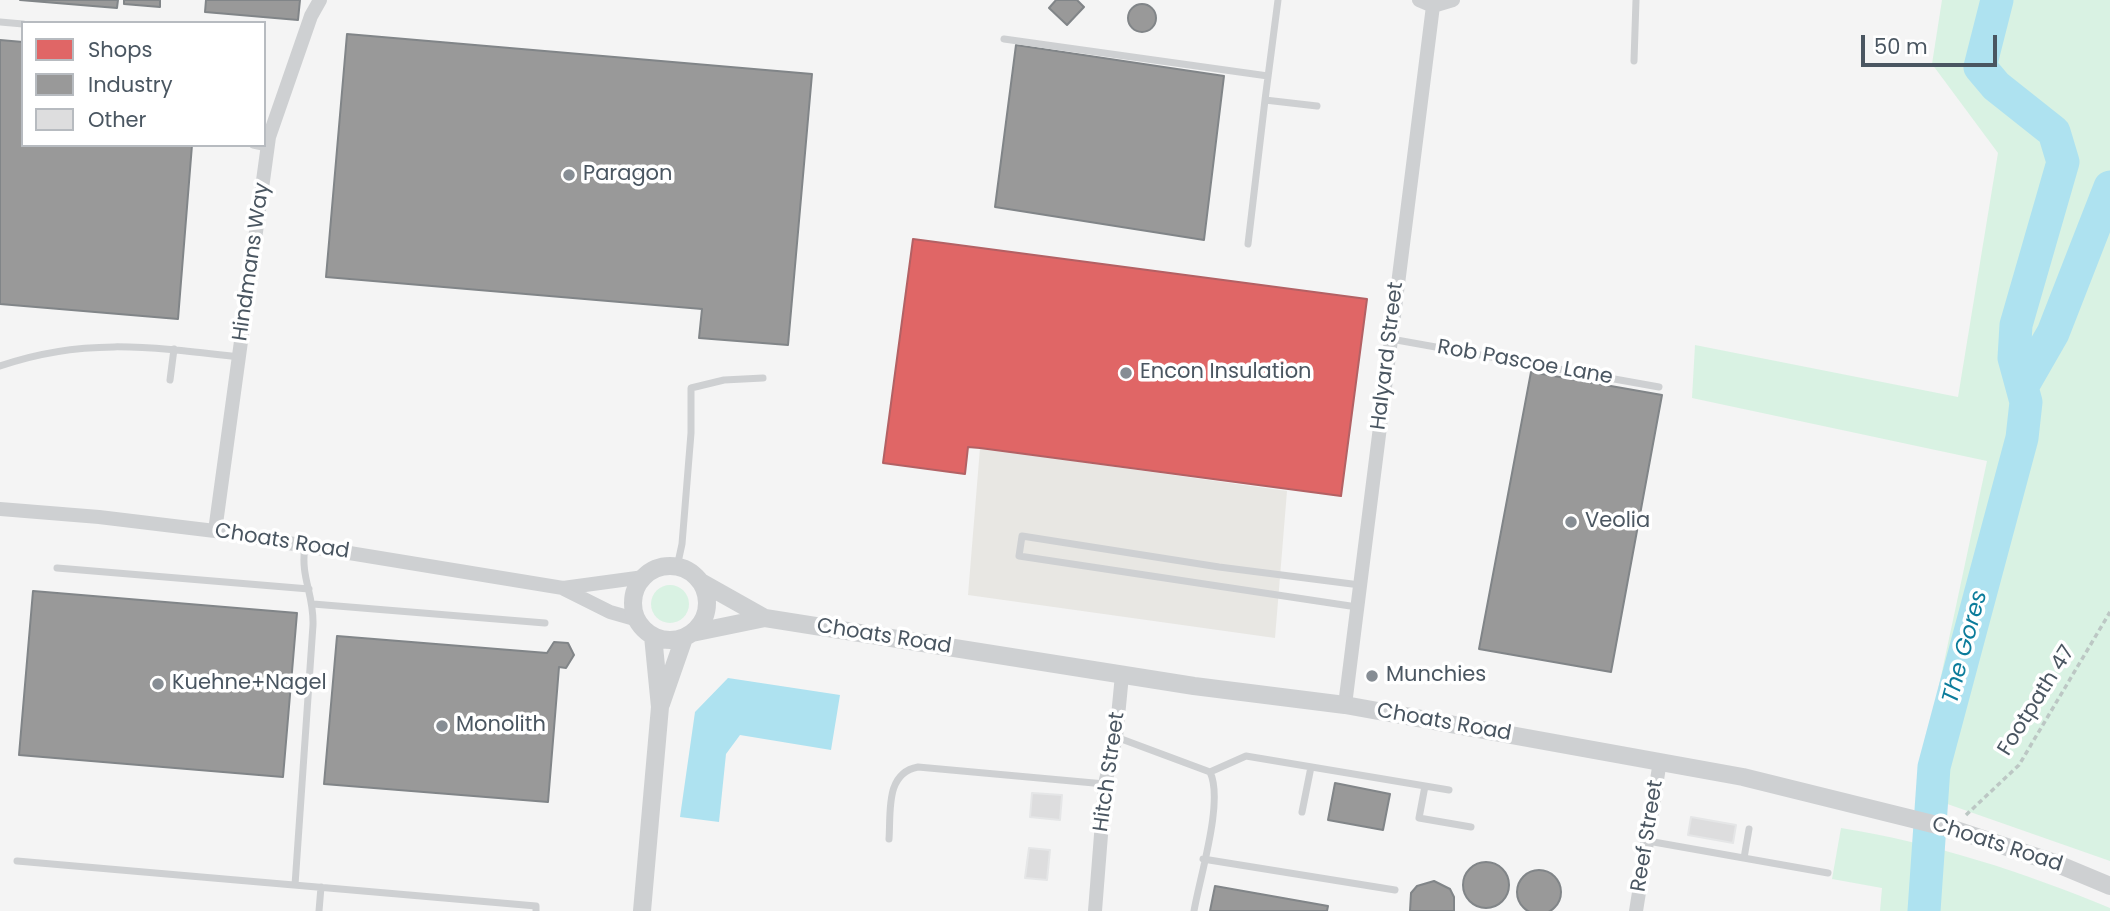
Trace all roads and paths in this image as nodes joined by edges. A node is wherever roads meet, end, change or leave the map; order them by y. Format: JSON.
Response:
{"nodes":[{"id":1,"x":320,"y":0,"type":"edge"},
{"id":2,"x":1278,"y":0,"type":"edge"},
{"id":3,"x":1419,"y":0,"type":"edge"},
{"id":4,"x":1453,"y":0,"type":"edge"},
{"id":5,"x":1636,"y":0,"type":"edge"},
{"id":6,"x":1433,"y":6,"type":"junction"},
{"id":7,"x":0,"y":22,"type":"edge"},
{"id":8,"x":21,"y":24,"type":"edge"},
{"id":9,"x":1004,"y":39,"type":"dead end"},
{"id":10,"x":1634,"y":61,"type":"dead end"},
{"id":11,"x":1268,"y":76,"type":"junction"},
{"id":12,"x":1265,"y":100,"type":"junction"},
{"id":13,"x":1317,"y":106,"type":"dead end"},
{"id":14,"x":266,"y":131,"type":"edge"},
{"id":15,"x":260,"y":147,"type":"edge"},
{"id":16,"x":1248,"y":244,"type":"dead end"},
{"id":17,"x":1390,"y":339,"type":"junction"},
{"id":18,"x":174,"y":349,"type":"junction"},
{"id":19,"x":239,"y":357,"type":"junction"},
{"id":20,"x":0,"y":366,"type":"edge"},
{"id":21,"x":763,"y":378,"type":"dead end"},
{"id":22,"x":170,"y":380,"type":"dead end"},
{"id":23,"x":1659,"y":387,"type":"dead end"},
{"id":24,"x":0,"y":509,"type":"edge"},
{"id":25,"x":215,"y":531,"type":"junction"},
{"id":26,"x":305,"y":545,"type":"junction"},
{"id":27,"x":677,"y":567,"type":"junction"},
{"id":28,"x":57,"y":568,"type":"dead end"},
{"id":29,"x":645,"y":577,"type":"junction"},
{"id":30,"x":701,"y":582,"type":"junction"},
{"id":31,"x":1360,"y":585,"type":"junction"},
{"id":32,"x":563,"y":588,"type":"junction"},
{"id":33,"x":309,"y":589,"type":"junction"},
{"id":34,"x":313,"y":604,"type":"junction"},
{"id":35,"x":1357,"y":607,"type":"junction"},
{"id":36,"x":2110,"y":611,"type":"edge"},
{"id":37,"x":765,"y":618,"type":"junction"},
{"id":38,"x":638,"y":621,"type":"junction"},
{"id":39,"x":545,"y":623,"type":"dead end"},
{"id":40,"x":688,"y":635,"type":"junction"},
{"id":41,"x":653,"y":636,"type":"junction"},
{"id":42,"x":1122,"y":675,"type":"junction"},
{"id":43,"x":1345,"y":705,"type":"junction"},
{"id":44,"x":660,"y":707,"type":"junction"},
{"id":45,"x":1116,"y":737,"type":"junction"},
{"id":46,"x":1661,"y":761,"type":"junction"},
{"id":47,"x":1311,"y":766,"type":"junction"},
{"id":48,"x":1210,"y":772,"type":"junction"},
{"id":49,"x":1105,"y":784,"type":"junction"},
{"id":50,"x":1425,"y":786,"type":"junction"},
{"id":51,"x":1449,"y":790,"type":"dead end"},
{"id":52,"x":1302,"y":812,"type":"dead end"},
{"id":53,"x":1471,"y":827,"type":"dead end"},
{"id":54,"x":1749,"y":829,"type":"dead end"},
{"id":55,"x":1953,"y":829,"type":"junction"},
{"id":56,"x":889,"y":839,"type":"dead end"},
{"id":57,"x":1648,"y":841,"type":"junction"},
{"id":58,"x":1744,"y":858,"type":"junction"},
{"id":59,"x":1203,"y":859,"type":"junction"},
{"id":60,"x":17,"y":861,"type":"dead end"},
{"id":61,"x":1828,"y":873,"type":"dead end"},
{"id":62,"x":295,"y":884,"type":"junction"},
{"id":63,"x":2110,"y":886,"type":"edge"},
{"id":64,"x":321,"y":887,"type":"junction"},
{"id":65,"x":1395,"y":890,"type":"dead end"},
{"id":66,"x":319,"y":911,"type":"edge"},
{"id":67,"x":536,"y":911,"type":"edge"},
{"id":68,"x":642,"y":911,"type":"edge"},
{"id":69,"x":1095,"y":911,"type":"edge"},
{"id":70,"x":1194,"y":911,"type":"edge"},
{"id":71,"x":1636,"y":911,"type":"edge"}],
"edges":[{"from":1,"to":14,"type":"street","name":"Hindmans Way"},
{"from":2,"to":11,"type":"lane"},
{"from":3,"to":6,"type":"street"},
{"from":4,"to":6,"type":"street"},
{"from":5,"to":10,"type":"lane"},
{"from":6,"to":17,"type":"street","name":"Halyard Street"},
{"from":7,"to":8,"type":"lane"},
{"from":9,"to":11,"type":"lane"},
{"from":11,"to":12,"type":"lane"},
{"from":12,"to":13,"type":"lane"},
{"from":12,"to":16,"type":"lane"},
{"from":15,"to":19,"type":"street","name":"Hindmans Way"},
{"from":17,"to":23,"type":"lane","name":"Rob Pascoe Lane"},
{"from":17,"to":31,"type":"street","name":"Halyard Street"},
{"from":18,"to":19,"type":"lane"},
{"from":18,"to":20,"type":"lane"},
{"from":18,"to":22,"type":"lane"},
{"from":19,"to":25,"type":"street","name":"Hindmans Way"},
{"from":21,"to":27,"type":"lane"},
{"from":24,"to":25,"type":"street","name":"Choats Road"},
{"from":25,"to":26,"type":"street","name":"Choats Road"},
{"from":26,"to":32,"type":"street","name":"Choats Road"},
{"from":26,"to":33,"type":"lane"},
{"from":27,"to":29,"type":"street"},
{"from":27,"to":30,"type":"street"},
{"from":28,"to":33,"type":"lane"},
{"from":29,"to":32,"type":"street","name":"Choats Road"},
{"from":29,"to":38,"type":"street"},
{"from":30,"to":37,"type":"street","name":"Choats Road"},
{"from":30,"to":40,"type":"street"},
{"from":31,"to":35,"type":"street","name":"Halyard Street"},
{"from":31,"to":35,"type":"lane"},
{"from":32,"to":38,"type":"street","name":"Choats Road"},
{"from":33,"to":34,"type":"lane"},
{"from":34,"to":39,"type":"lane"},
{"from":34,"to":62,"type":"lane"},
{"from":35,"to":43,"type":"street","name":"Halyard Street"},
{"from":36,"to":55,"type":"path","name":"Footpath 47"},
{"from":37,"to":40,"type":"street","name":"Choats Road"},
{"from":37,"to":42,"type":"street","name":"Choats Road"},
{"from":38,"to":41,"type":"street"},
{"from":40,"to":41,"type":"street"},
{"from":40,"to":44,"type":"street"},
{"from":41,"to":44,"type":"street"},
{"from":42,"to":43,"type":"street","name":"Choats Road"},
{"from":42,"to":45,"type":"street","name":"Hitch Street"},
{"from":43,"to":46,"type":"street","name":"Choats Road"},
{"from":44,"to":68,"type":"street"},
{"from":45,"to":48,"type":"lane"},
{"from":45,"to":49,"type":"street","name":"Hitch Street"},
{"from":46,"to":55,"type":"street","name":"Choats Road"},
{"from":46,"to":57,"type":"street","name":"Reef Street"},
{"from":47,"to":48,"type":"lane"},
{"from":47,"to":50,"type":"lane"},
{"from":47,"to":52,"type":"lane"},
{"from":48,"to":59,"type":"lane"},
{"from":49,"to":56,"type":"lane"},
{"from":49,"to":69,"type":"street","name":"Hitch Street"},
{"from":50,"to":51,"type":"lane"},
{"from":50,"to":53,"type":"lane"},
{"from":54,"to":58,"type":"lane"},
{"from":55,"to":63,"type":"street","name":"Choats Road"},
{"from":57,"to":58,"type":"lane"},
{"from":57,"to":71,"type":"street","name":"Reef Street"},
{"from":58,"to":61,"type":"lane"},
{"from":59,"to":65,"type":"lane"},
{"from":59,"to":70,"type":"lane"},
{"from":60,"to":62,"type":"lane"},
{"from":62,"to":64,"type":"lane"},
{"from":64,"to":66,"type":"lane"},
{"from":64,"to":67,"type":"lane"}]}
